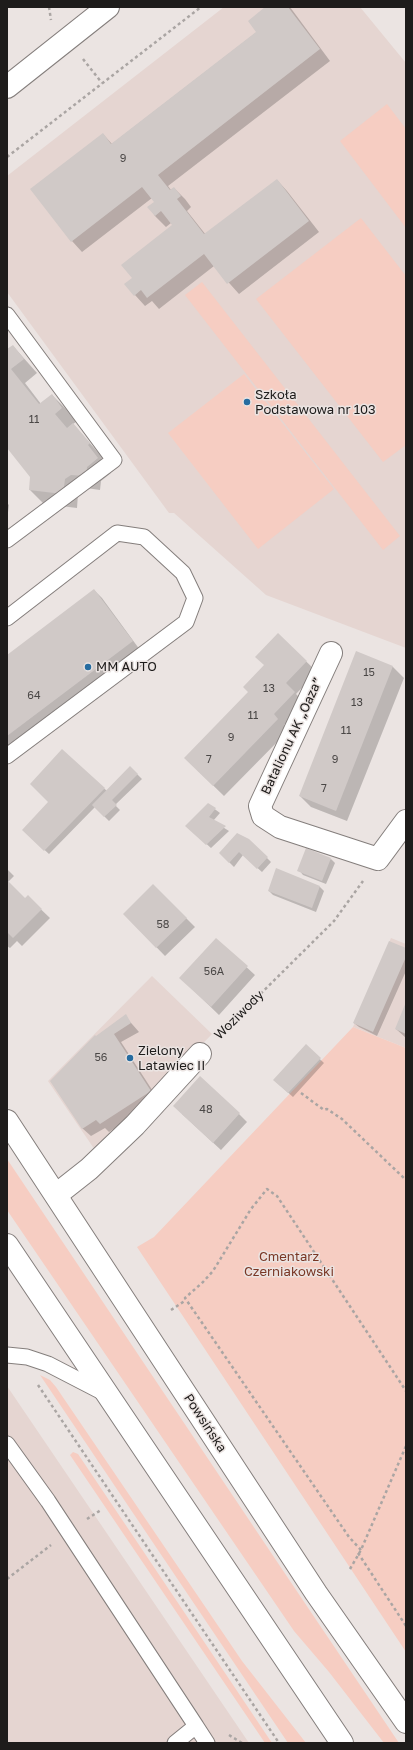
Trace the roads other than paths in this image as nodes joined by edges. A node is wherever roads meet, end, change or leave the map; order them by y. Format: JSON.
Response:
{"nodes":[{"id":1,"x":108,"y":7,"type":"edge"},
{"id":2,"x":7,"y":87,"type":"edge"},
{"id":3,"x":7,"y":315,"type":"edge"},
{"id":4,"x":7,"y":540,"type":"edge"},
{"id":5,"x":7,"y":618,"type":"edge"},
{"id":6,"x":331,"y":653,"type":"dead end"},
{"id":7,"x":7,"y":756,"type":"edge"},
{"id":8,"x":406,"y":821,"type":"edge"},
{"id":9,"x":200,"y":1054,"type":"road end"},
{"id":10,"x":7,"y":1121,"type":"edge"},
{"id":11,"x":56,"y":1195,"type":"junction"},
{"id":12,"x":7,"y":1245,"type":"edge"},
{"id":13,"x":11,"y":1358,"type":"edge"},
{"id":14,"x":109,"y":1396,"type":"junction"},
{"id":15,"x":7,"y":1444,"type":"edge"},
{"id":16,"x":406,"y":1722,"type":"edge"},
{"id":17,"x":196,"y":1726,"type":"junction"},
{"id":18,"x":175,"y":1743,"type":"edge"},
{"id":19,"x":207,"y":1743,"type":"edge"},
{"id":20,"x":342,"y":1743,"type":"edge"}],
"edges":[{"from":1,"to":2,"type":"main road"},
{"from":3,"to":4,"type":"lane"},
{"from":5,"to":7,"type":"lane"},
{"from":6,"to":8,"type":"main road","name":"Batalionu AK „Oaza”"},
{"from":9,"to":11,"type":"main road"},
{"from":10,"to":11,"type":"main road","name":"Powsińska"},
{"from":11,"to":16,"type":"main road","name":"Powsińska"},
{"from":12,"to":14,"type":"main road"},
{"from":13,"to":14,"type":"lane"},
{"from":14,"to":20,"type":"main road"},
{"from":15,"to":17,"type":"lane"},
{"from":17,"to":18,"type":"lane"},
{"from":17,"to":19,"type":"lane"}]}
